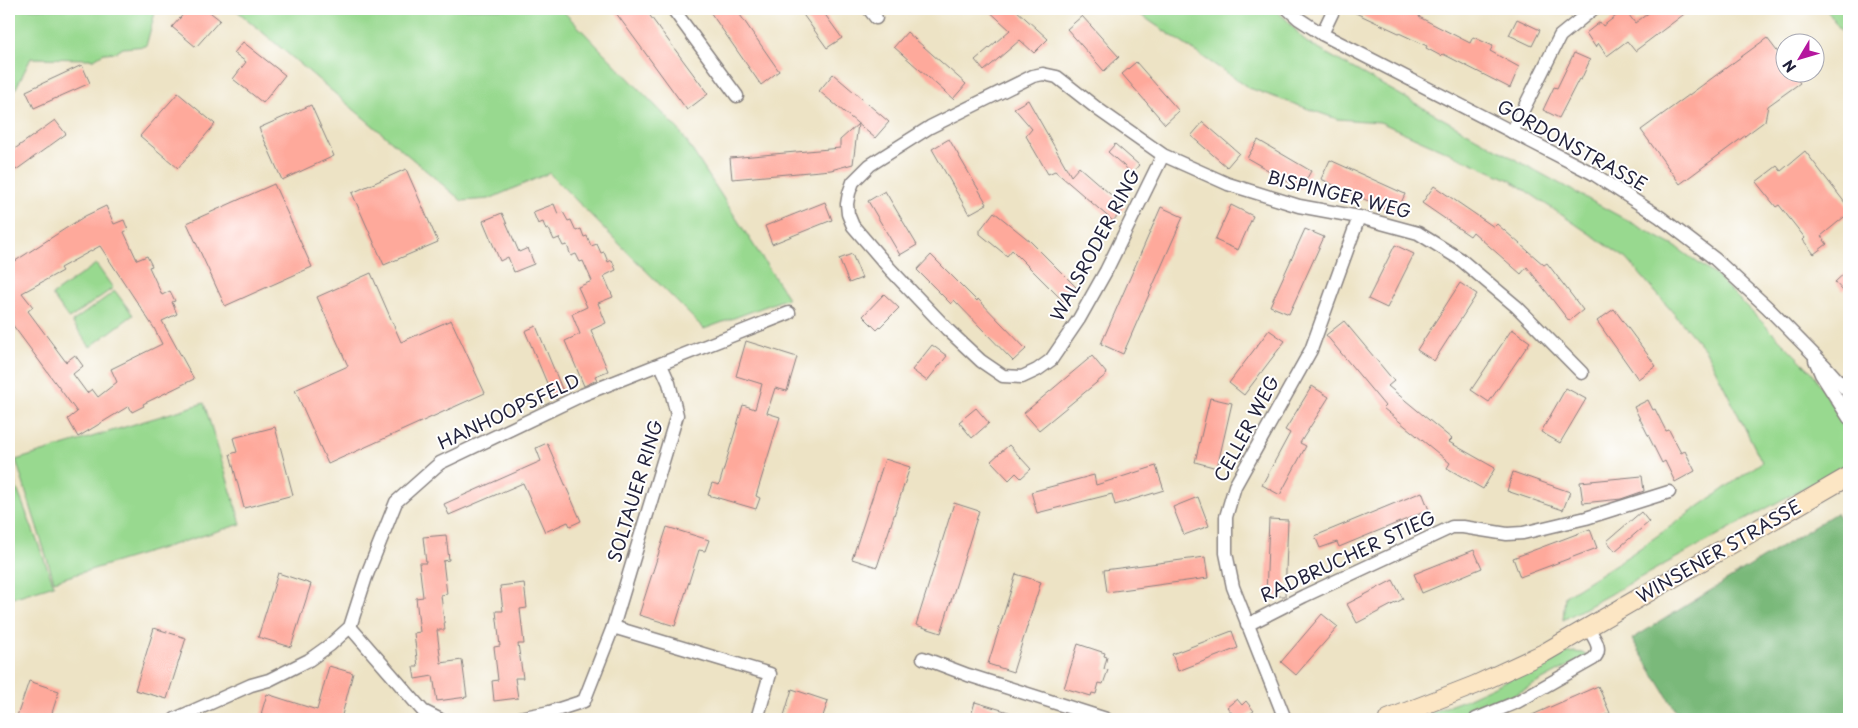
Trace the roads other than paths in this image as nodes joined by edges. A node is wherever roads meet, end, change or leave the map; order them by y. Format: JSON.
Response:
{"nodes":[{"id":1,"x":673,"y":9,"type":"edge"},
{"id":2,"x":1288,"y":9,"type":"edge"},
{"id":3,"x":1334,"y":9,"type":"edge"},
{"id":4,"x":1593,"y":9,"type":"edge"},
{"id":5,"x":1322,"y":34,"type":"junction"},
{"id":6,"x":737,"y":96,"type":"dead end"},
{"id":7,"x":1512,"y":132,"type":"junction"},
{"id":8,"x":1163,"y":155,"type":"junction"},
{"id":9,"x":1358,"y":217,"type":"junction"},
{"id":10,"x":789,"y":313,"type":"dead end"},
{"id":11,"x":1812,"y":354,"type":"junction"},
{"id":12,"x":661,"y":365,"type":"junction"},
{"id":13,"x":1582,"y":373,"type":"dead end"},
{"id":14,"x":1849,"y":393,"type":"edge"},
{"id":15,"x":1849,"y":418,"type":"edge"},
{"id":16,"x":1849,"y":476,"type":"edge"},
{"id":17,"x":1669,"y":492,"type":"dead end"},
{"id":18,"x":1247,"y":625,"type":"junction"},
{"id":19,"x":350,"y":627,"type":"junction"},
{"id":20,"x":613,"y":627,"type":"junction"},
{"id":21,"x":1588,"y":628,"type":"junction"},
{"id":22,"x":923,"y":658,"type":"dead end"},
{"id":23,"x":175,"y":719,"type":"edge"},
{"id":24,"x":439,"y":719,"type":"edge"},
{"id":25,"x":514,"y":719,"type":"edge"},
{"id":26,"x":757,"y":719,"type":"edge"},
{"id":27,"x":1106,"y":719,"type":"edge"},
{"id":28,"x":1285,"y":719,"type":"edge"},
{"id":29,"x":1388,"y":719,"type":"edge"},
{"id":30,"x":1476,"y":719,"type":"edge"}],
"edges":[{"from":1,"to":6,"type":"street"},
{"from":2,"to":5,"type":"street","name":"GORDONSTRASSE"},
{"from":3,"to":5,"type":"street"},
{"from":4,"to":7,"type":"street"},
{"from":5,"to":7,"type":"street","name":"GORDONSTRASSE"},
{"from":7,"to":11,"type":"street","name":"GORDONSTRASSE"},
{"from":8,"to":8,"type":"street","name":"WALSRODER RING"},
{"from":8,"to":9,"type":"street","name":"BISPINGER WEG"},
{"from":9,"to":13,"type":"street","name":"BISPINGER WEG"},
{"from":9,"to":18,"type":"street","name":"CELLER WEG"},
{"from":10,"to":12,"type":"street","name":"HANHOOPSFELD"},
{"from":11,"to":14,"type":"street","name":"GORDONSTRASSE"},
{"from":11,"to":15,"type":"street","name":"GORDONSTRASSE"},
{"from":12,"to":19,"type":"street","name":"HANHOOPSFELD"},
{"from":12,"to":20,"type":"street","name":"SOLTAUER RING"},
{"from":16,"to":21,"type":"main road","name":"WINSENER STRASSE"},
{"from":17,"to":18,"type":"street","name":"RADBRUCHER STIEG"},
{"from":18,"to":28,"type":"street","name":"CELLER WEG"},
{"from":19,"to":23,"type":"street"},
{"from":19,"to":24,"type":"street"},
{"from":20,"to":25,"type":"street","name":"SOLTAUER RING"},
{"from":20,"to":26,"type":"street"},
{"from":21,"to":29,"type":"main road","name":"WINSENER STRASSE"},
{"from":21,"to":30,"type":"street"},
{"from":22,"to":27,"type":"street"}]}
